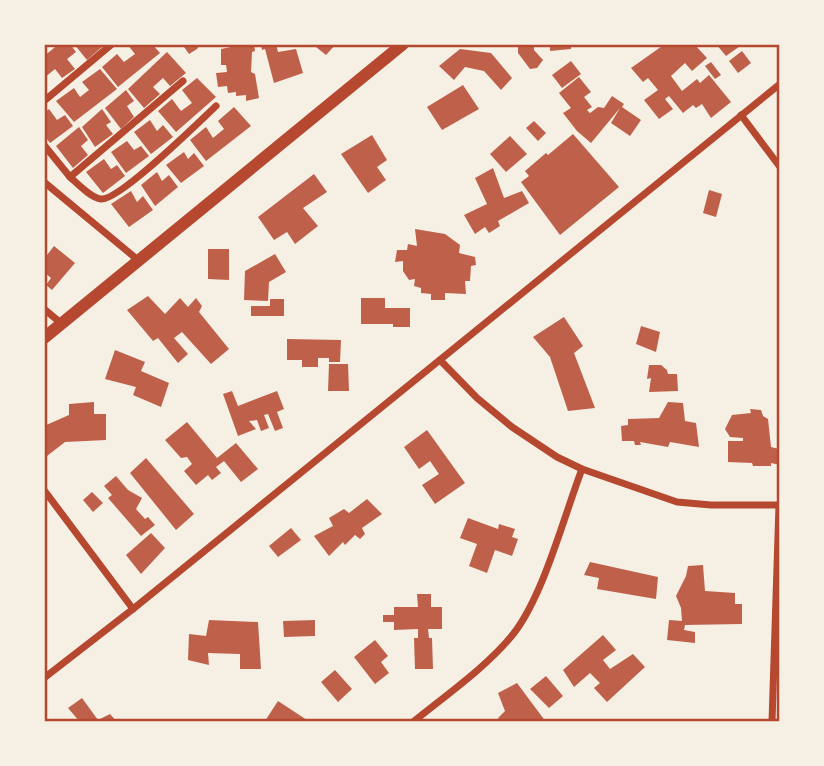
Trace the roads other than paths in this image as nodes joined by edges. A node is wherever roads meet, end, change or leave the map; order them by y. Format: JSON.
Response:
{"nodes":[{"id":1,"x":112,"y":44,"type":"edge"},
{"id":2,"x":403,"y":44,"type":"edge"},
{"id":3,"x":183,"y":80,"type":"dead end"},
{"id":4,"x":780,"y":84,"type":"edge"},
{"id":5,"x":44,"y":101,"type":"edge"},
{"id":6,"x":216,"y":106,"type":"dead end"},
{"id":7,"x":741,"y":115,"type":"junction"},
{"id":8,"x":44,"y":145,"type":"edge"},
{"id":9,"x":780,"y":167,"type":"edge"},
{"id":10,"x":70,"y":177,"type":"junction"},
{"id":11,"x":44,"y":182,"type":"edge"},
{"id":12,"x":138,"y":260,"type":"junction"},
{"id":13,"x":44,"y":309,"type":"edge"},
{"id":14,"x":62,"y":324,"type":"junction"},
{"id":15,"x":44,"y":338,"type":"edge"},
{"id":16,"x":440,"y":360,"type":"junction"},
{"id":17,"x":582,"y":469,"type":"junction"},
{"id":18,"x":44,"y":490,"type":"edge"},
{"id":19,"x":780,"y":505,"type":"edge"},
{"id":20,"x":133,"y":608,"type":"junction"},
{"id":21,"x":44,"y":678,"type":"edge"},
{"id":22,"x":413,"y":722,"type":"edge"},
{"id":23,"x":772,"y":722,"type":"edge"}],
"edges":[{"from":1,"to":5,"type":"street"},
{"from":2,"to":12,"type":"street"},
{"from":3,"to":10,"type":"street"},
{"from":4,"to":7,"type":"street"},
{"from":6,"to":10,"type":"street"},
{"from":7,"to":9,"type":"street"},
{"from":7,"to":16,"type":"street"},
{"from":8,"to":10,"type":"street"},
{"from":11,"to":12,"type":"street"},
{"from":12,"to":14,"type":"street"},
{"from":13,"to":14,"type":"street"},
{"from":14,"to":15,"type":"street"},
{"from":16,"to":17,"type":"street"},
{"from":16,"to":20,"type":"street"},
{"from":17,"to":19,"type":"street"},
{"from":17,"to":22,"type":"street"},
{"from":18,"to":20,"type":"street"},
{"from":19,"to":23,"type":"street"},
{"from":20,"to":21,"type":"street"}]}
